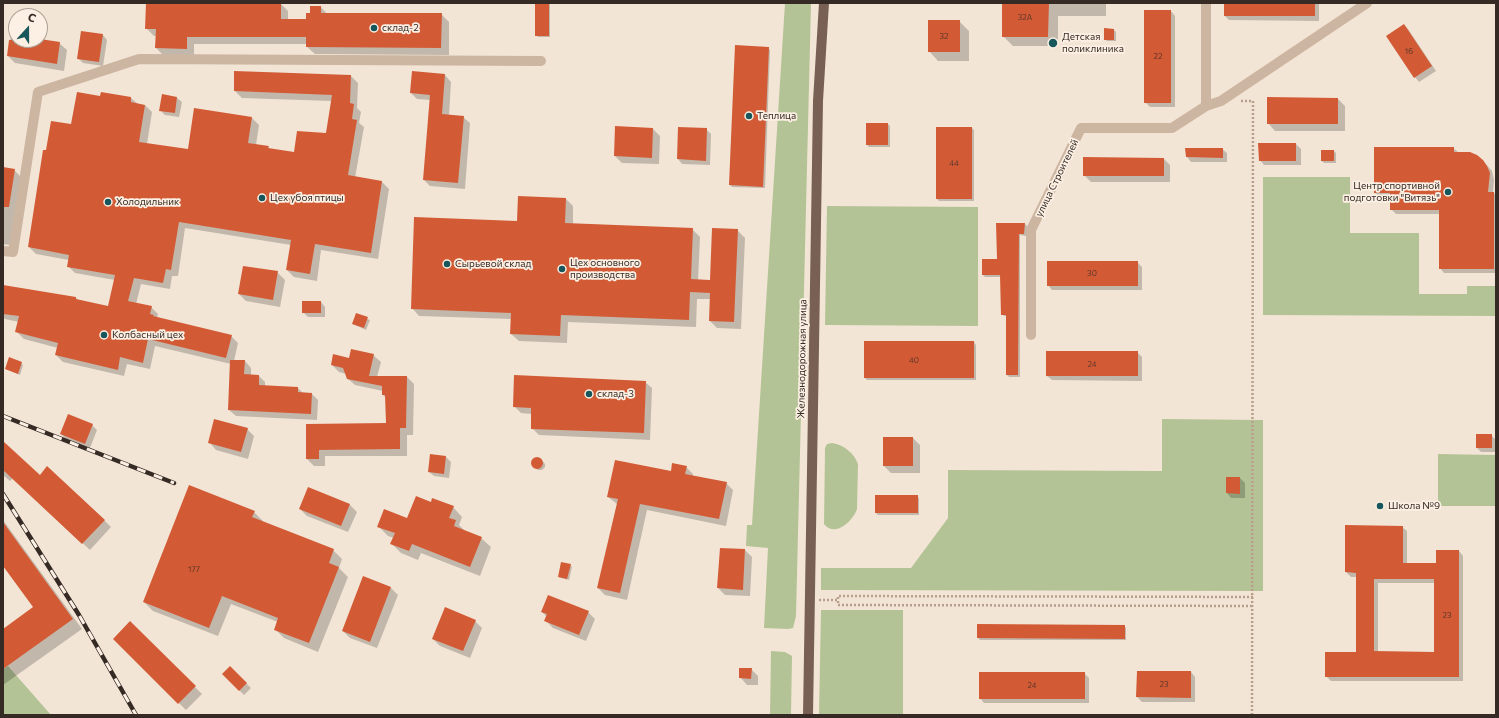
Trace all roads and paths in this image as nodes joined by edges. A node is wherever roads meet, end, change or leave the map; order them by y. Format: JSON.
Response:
{"nodes":[{"id":1,"x":824,"y":3,"type":"edge"},
{"id":2,"x":1206,"y":3,"type":"edge"},
{"id":3,"x":1367,"y":3,"type":"edge"},
{"id":4,"x":541,"y":61,"type":"dead end"},
{"id":5,"x":1221,"y":101,"type":"junction"},
{"id":6,"x":1206,"y":106,"type":"junction"},
{"id":7,"x":3,"y":251,"type":"edge"},
{"id":8,"x":1031,"y":336,"type":"dead end"},
{"id":9,"x":1252,"y":597,"type":"junction"},
{"id":10,"x":809,"y":600,"type":"junction"},
{"id":11,"x":838,"y":600,"type":"junction"},
{"id":12,"x":1252,"y":606,"type":"junction"},
{"id":13,"x":808,"y":715,"type":"edge"},
{"id":14,"x":1252,"y":715,"type":"edge"}],
"edges":[{"from":1,"to":10,"type":"main road","name":"Железнодорожная улица"},
{"from":2,"to":6,"type":"lane"},
{"from":3,"to":5,"type":"lane","name":"улица Строителей"},
{"from":4,"to":7,"type":"lane"},
{"from":5,"to":6,"type":"lane","name":"улица Строителей"},
{"from":5,"to":9,"type":"path"},
{"from":6,"to":8,"type":"lane","name":"улица Строителей"},
{"from":9,"to":11,"type":"path"},
{"from":9,"to":12,"type":"path"},
{"from":10,"to":11,"type":"path"},
{"from":10,"to":13,"type":"main road","name":"Железнодорожная улица"},
{"from":11,"to":12,"type":"path"},
{"from":12,"to":14,"type":"path"}]}
